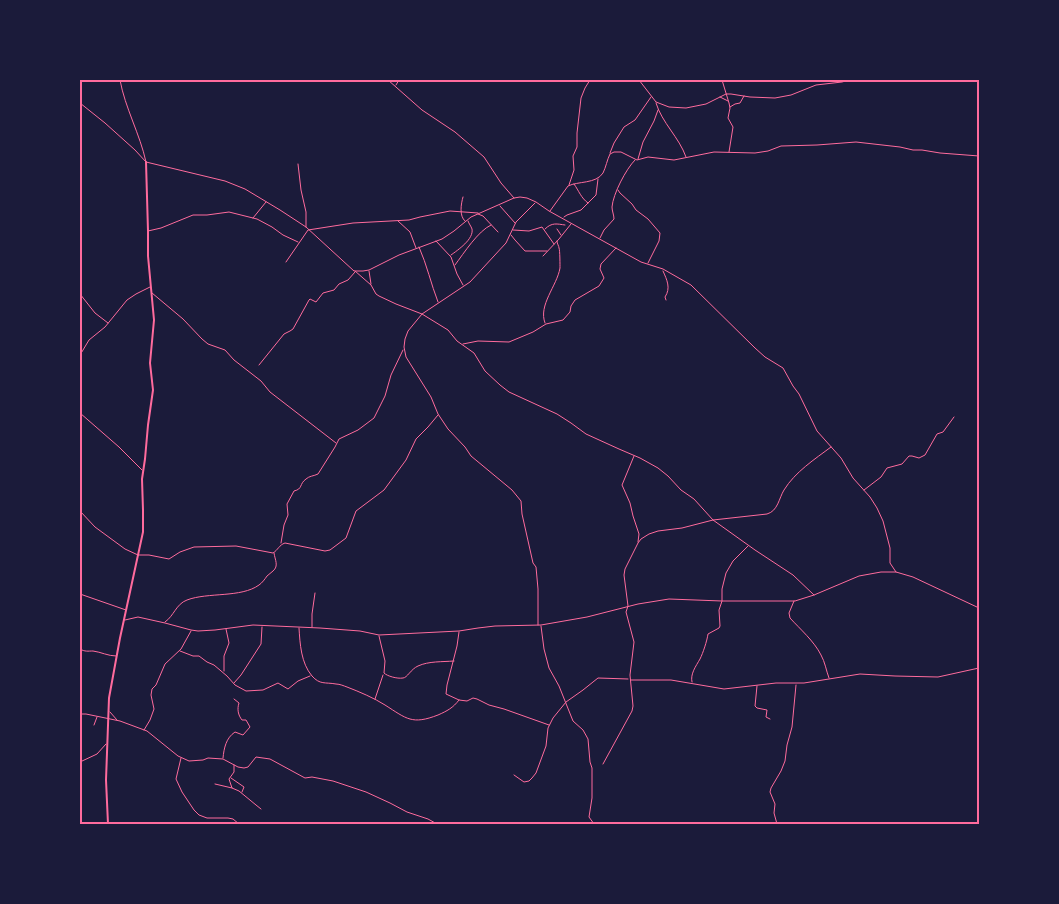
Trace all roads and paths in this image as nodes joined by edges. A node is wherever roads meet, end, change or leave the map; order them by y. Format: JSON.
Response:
{"nodes":[{"id":1,"x":120,"y":80,"type":"edge"},
{"id":2,"x":388,"y":80,"type":"edge"},
{"id":3,"x":399,"y":80,"type":"edge"},
{"id":4,"x":590,"y":80,"type":"edge"},
{"id":5,"x":639,"y":80,"type":"edge"},
{"id":6,"x":722,"y":80,"type":"edge"},
{"id":7,"x":849,"y":80,"type":"edge"},
{"id":8,"x":395,"y":86,"type":"junction"},
{"id":9,"x":726,"y":94,"type":"junction"},
{"id":10,"x":744,"y":96,"type":"junction"},
{"id":11,"x":652,"y":97,"type":"junction"},
{"id":12,"x":720,"y":97,"type":"junction"},
{"id":13,"x":728,"y":101,"type":"junction"},
{"id":14,"x":656,"y":102,"type":"junction"},
{"id":15,"x":80,"y":103,"type":"edge"},
{"id":16,"x":730,"y":107,"type":"junction"},
{"id":17,"x":658,"y":109,"type":"junction"},
{"id":18,"x":729,"y":152,"type":"junction"},
{"id":19,"x":610,"y":154,"type":"junction"},
{"id":20,"x":979,"y":156,"type":"edge"},
{"id":21,"x":686,"y":157,"type":"junction"},
{"id":22,"x":636,"y":160,"type":"junction"},
{"id":23,"x":146,"y":162,"type":"junction"},
{"id":24,"x":298,"y":164,"type":"dead end"},
{"id":25,"x":598,"y":179,"type":"junction"},
{"id":26,"x":574,"y":184,"type":"junction"},
{"id":27,"x":568,"y":186,"type":"junction"},
{"id":28,"x":618,"y":190,"type":"junction"},
{"id":29,"x":463,"y":197,"type":"dead end"},
{"id":30,"x":514,"y":198,"type":"junction"},
{"id":31,"x":266,"y":202,"type":"junction"},
{"id":32,"x":536,"y":202,"type":"junction"},
{"id":33,"x":588,"y":203,"type":"junction"},
{"id":34,"x":500,"y":205,"type":"junction"},
{"id":35,"x":461,"y":211,"type":"junction"},
{"id":36,"x":549,"y":211,"type":"junction"},
{"id":37,"x":478,"y":214,"type":"junction"},
{"id":38,"x":253,"y":218,"type":"junction"},
{"id":39,"x":462,"y":219,"type":"junction"},
{"id":40,"x":564,"y":219,"type":"junction"},
{"id":41,"x":468,"y":220,"type":"junction"},
{"id":42,"x":398,"y":221,"type":"junction"},
{"id":43,"x":465,"y":221,"type":"junction"},
{"id":44,"x":571,"y":223,"type":"junction"},
{"id":45,"x":515,"y":224,"type":"junction"},
{"id":46,"x":460,"y":225,"type":"junction"},
{"id":47,"x":491,"y":225,"type":"junction"},
{"id":48,"x":565,"y":225,"type":"junction"},
{"id":49,"x":306,"y":227,"type":"junction"},
{"id":50,"x":544,"y":229,"type":"junction"},
{"id":51,"x":557,"y":229,"type":"dead end"},
{"id":52,"x":567,"y":229,"type":"junction"},
{"id":53,"x":308,"y":230,"type":"junction"},
{"id":54,"x":512,"y":230,"type":"junction"},
{"id":55,"x":148,"y":231,"type":"junction"},
{"id":56,"x":498,"y":232,"type":"dead end"},
{"id":57,"x":510,"y":234,"type":"junction"},
{"id":58,"x":562,"y":235,"type":"junction"},
{"id":59,"x":600,"y":239,"type":"junction"},
{"id":60,"x":436,"y":241,"type":"junction"},
{"id":61,"x":557,"y":241,"type":"junction"},
{"id":62,"x":298,"y":243,"type":"junction"},
{"id":63,"x":554,"y":244,"type":"junction"},
{"id":64,"x":418,"y":248,"type":"junction"},
{"id":65,"x":616,"y":248,"type":"junction"},
{"id":66,"x":547,"y":251,"type":"junction"},
{"id":67,"x":451,"y":256,"type":"junction"},
{"id":68,"x":543,"y":256,"type":"dead end"},
{"id":69,"x":286,"y":262,"type":"dead end"},
{"id":70,"x":648,"y":264,"type":"junction"},
{"id":71,"x":455,"y":265,"type":"junction"},
{"id":72,"x":663,"y":269,"type":"junction"},
{"id":73,"x":369,"y":270,"type":"junction"},
{"id":74,"x":355,"y":271,"type":"junction"},
{"id":75,"x":371,"y":285,"type":"junction"},
{"id":76,"x":151,"y":286,"type":"junction"},
{"id":77,"x":464,"y":286,"type":"junction"},
{"id":78,"x":152,"y":293,"type":"junction"},
{"id":79,"x":80,"y":294,"type":"edge"},
{"id":80,"x":666,"y":300,"type":"dead end"},
{"id":81,"x":439,"y":302,"type":"junction"},
{"id":82,"x":422,"y":314,"type":"junction"},
{"id":83,"x":108,"y":323,"type":"junction"},
{"id":84,"x":546,"y":324,"type":"junction"},
{"id":85,"x":463,"y":344,"type":"junction"},
{"id":86,"x":404,"y":349,"type":"junction"},
{"id":87,"x":80,"y":355,"type":"edge"},
{"id":88,"x":259,"y":365,"type":"dead end"},
{"id":89,"x":80,"y":413,"type":"edge"},
{"id":90,"x":438,"y":414,"type":"junction"},
{"id":91,"x":954,"y":417,"type":"dead end"},
{"id":92,"x":337,"y":444,"type":"junction"},
{"id":93,"x":831,"y":447,"type":"junction"},
{"id":94,"x":634,"y":456,"type":"junction"},
{"id":95,"x":143,"y":472,"type":"junction"},
{"id":96,"x":864,"y":490,"type":"junction"},
{"id":97,"x":80,"y":510,"type":"edge"},
{"id":98,"x":713,"y":520,"type":"junction"},
{"id":99,"x":638,"y":544,"type":"junction"},
{"id":100,"x":281,"y":545,"type":"junction"},
{"id":101,"x":749,"y":545,"type":"junction"},
{"id":102,"x":274,"y":552,"type":"junction"},
{"id":103,"x":138,"y":555,"type":"junction"},
{"id":104,"x":896,"y":572,"type":"junction"},
{"id":105,"x":315,"y":593,"type":"dead end"},
{"id":106,"x":80,"y":594,"type":"edge"},
{"id":107,"x":814,"y":595,"type":"junction"},
{"id":108,"x":722,"y":601,"type":"junction"},
{"id":109,"x":795,"y":601,"type":"junction"},
{"id":110,"x":628,"y":606,"type":"junction"},
{"id":111,"x":979,"y":608,"type":"edge"},
{"id":112,"x":126,"y":610,"type":"junction"},
{"id":113,"x":124,"y":620,"type":"junction"},
{"id":114,"x":165,"y":622,"type":"junction"},
{"id":115,"x":539,"y":625,"type":"junction"},
{"id":116,"x":262,"y":626,"type":"junction"},
{"id":117,"x":299,"y":628,"type":"junction"},
{"id":118,"x":312,"y":628,"type":"junction"},
{"id":119,"x":226,"y":629,"type":"junction"},
{"id":120,"x":191,"y":630,"type":"junction"},
{"id":121,"x":458,"y":631,"type":"junction"},
{"id":122,"x":379,"y":635,"type":"junction"},
{"id":123,"x":80,"y":650,"type":"edge"},
{"id":124,"x":180,"y":651,"type":"junction"},
{"id":125,"x":116,"y":656,"type":"junction"},
{"id":126,"x":454,"y":661,"type":"junction"},
{"id":127,"x":979,"y":668,"type":"edge"},
{"id":128,"x":224,"y":672,"type":"junction"},
{"id":129,"x":384,"y":673,"type":"junction"},
{"id":130,"x":311,"y":676,"type":"junction"},
{"id":131,"x":829,"y":679,"type":"junction"},
{"id":132,"x":630,"y":680,"type":"junction"},
{"id":133,"x":234,"y":683,"type":"junction"},
{"id":134,"x":693,"y":683,"type":"junction"},
{"id":135,"x":796,"y":684,"type":"junction"},
{"id":136,"x":757,"y":685,"type":"junction"},
{"id":137,"x":234,"y":699,"type":"dead end"},
{"id":138,"x":374,"y":700,"type":"junction"},
{"id":139,"x":459,"y":700,"type":"junction"},
{"id":140,"x":566,"y":702,"type":"junction"},
{"id":141,"x":108,"y":710,"type":"junction"},
{"id":142,"x":80,"y":714,"type":"edge"},
{"id":143,"x":97,"y":716,"type":"junction"},
{"id":144,"x":108,"y":718,"type":"junction"},
{"id":145,"x":770,"y":719,"type":"dead end"},
{"id":146,"x":118,"y":720,"type":"junction"},
{"id":147,"x":549,"y":725,"type":"junction"},
{"id":148,"x":94,"y":726,"type":"dead end"},
{"id":149,"x":144,"y":730,"type":"junction"},
{"id":150,"x":108,"y":741,"type":"junction"},
{"id":151,"x":181,"y":758,"type":"junction"},
{"id":152,"x":223,"y":759,"type":"junction"},
{"id":153,"x":80,"y":762,"type":"edge"},
{"id":154,"x":234,"y":764,"type":"junction"},
{"id":155,"x":604,"y":764,"type":"dead end"},
{"id":156,"x":514,"y":776,"type":"dead end"},
{"id":157,"x":230,"y":778,"type":"junction"},
{"id":158,"x":215,"y":784,"type":"dead end"},
{"id":159,"x":233,"y":788,"type":"junction"},
{"id":160,"x":242,"y":793,"type":"junction"},
{"id":161,"x":261,"y":809,"type":"dead end"},
{"id":162,"x":108,"y":824,"type":"edge"},
{"id":163,"x":239,"y":824,"type":"edge"},
{"id":164,"x":436,"y":824,"type":"edge"},
{"id":165,"x":594,"y":824,"type":"edge"},
{"id":166,"x":777,"y":824,"type":"edge"}],
"edges":[{"from":1,"to":23,"type":"street"},
{"from":2,"to":8,"type":"street"},
{"from":3,"to":8,"type":"street"},
{"from":4,"to":27,"type":"street"},
{"from":5,"to":11,"type":"street"},
{"from":6,"to":9,"type":"street"},
{"from":7,"to":10,"type":"street"},
{"from":8,"to":30,"type":"street"},
{"from":9,"to":10,"type":"street"},
{"from":9,"to":12,"type":"street"},
{"from":9,"to":13,"type":"street"},
{"from":10,"to":16,"type":"street"},
{"from":11,"to":14,"type":"street"},
{"from":11,"to":19,"type":"street"},
{"from":12,"to":13,"type":"street"},
{"from":12,"to":14,"type":"street"},
{"from":13,"to":16,"type":"street"},
{"from":14,"to":17,"type":"street"},
{"from":15,"to":23,"type":"street"},
{"from":16,"to":18,"type":"street"},
{"from":17,"to":21,"type":"street"},
{"from":17,"to":22,"type":"street"},
{"from":18,"to":20,"type":"street"},
{"from":18,"to":21,"type":"street"},
{"from":19,"to":22,"type":"street"},
{"from":19,"to":25,"type":"street"},
{"from":21,"to":22,"type":"street"},
{"from":22,"to":28,"type":"street"},
{"from":23,"to":31,"type":"street"},
{"from":23,"to":55,"type":"main road"},
{"from":24,"to":49,"type":"street"},
{"from":25,"to":26,"type":"street"},
{"from":25,"to":33,"type":"street"},
{"from":26,"to":27,"type":"street"},
{"from":26,"to":33,"type":"street"},
{"from":27,"to":36,"type":"street"},
{"from":28,"to":59,"type":"street"},
{"from":28,"to":70,"type":"street"},
{"from":29,"to":35,"type":"street"},
{"from":30,"to":32,"type":"street"},
{"from":30,"to":34,"type":"street"},
{"from":31,"to":38,"type":"street"},
{"from":31,"to":49,"type":"street"},
{"from":32,"to":36,"type":"street"},
{"from":32,"to":45,"type":"street"},
{"from":33,"to":40,"type":"street"},
{"from":34,"to":37,"type":"street"},
{"from":34,"to":45,"type":"street"},
{"from":35,"to":37,"type":"street"},
{"from":35,"to":39,"type":"street"},
{"from":35,"to":42,"type":"street"},
{"from":36,"to":40,"type":"street"},
{"from":37,"to":41,"type":"street"},
{"from":37,"to":47,"type":"street"},
{"from":38,"to":55,"type":"street"},
{"from":38,"to":62,"type":"street"},
{"from":39,"to":43,"type":"street"},
{"from":39,"to":46,"type":"street"},
{"from":40,"to":44,"type":"street"},
{"from":40,"to":48,"type":"street"},
{"from":41,"to":43,"type":"street"},
{"from":41,"to":67,"type":"street"},
{"from":42,"to":53,"type":"street"},
{"from":42,"to":64,"type":"street"},
{"from":43,"to":46,"type":"street"},
{"from":44,"to":52,"type":"street"},
{"from":44,"to":59,"type":"street"},
{"from":45,"to":54,"type":"street"},
{"from":46,"to":60,"type":"street"},
{"from":47,"to":56,"type":"street"},
{"from":47,"to":71,"type":"street"},
{"from":48,"to":50,"type":"street"},
{"from":48,"to":52,"type":"street"},
{"from":49,"to":53,"type":"street"},
{"from":50,"to":54,"type":"street"},
{"from":50,"to":63,"type":"street"},
{"from":51,"to":58,"type":"street"},
{"from":52,"to":58,"type":"street"},
{"from":53,"to":62,"type":"street"},
{"from":53,"to":74,"type":"street"},
{"from":54,"to":57,"type":"street"},
{"from":55,"to":76,"type":"main road"},
{"from":57,"to":66,"type":"street"},
{"from":57,"to":77,"type":"street"},
{"from":58,"to":61,"type":"street"},
{"from":59,"to":65,"type":"street"},
{"from":60,"to":64,"type":"street"},
{"from":60,"to":67,"type":"street"},
{"from":61,"to":63,"type":"street"},
{"from":61,"to":84,"type":"street"},
{"from":62,"to":69,"type":"street"},
{"from":63,"to":66,"type":"street"},
{"from":64,"to":73,"type":"street"},
{"from":64,"to":81,"type":"street"},
{"from":65,"to":70,"type":"street"},
{"from":65,"to":84,"type":"street"},
{"from":66,"to":68,"type":"street"},
{"from":67,"to":71,"type":"street"},
{"from":70,"to":72,"type":"street"},
{"from":71,"to":77,"type":"street"},
{"from":72,"to":80,"type":"street"},
{"from":72,"to":93,"type":"street"},
{"from":73,"to":74,"type":"street"},
{"from":73,"to":75,"type":"street"},
{"from":74,"to":75,"type":"street"},
{"from":74,"to":88,"type":"street"},
{"from":75,"to":82,"type":"street"},
{"from":76,"to":78,"type":"main road"},
{"from":76,"to":83,"type":"street"},
{"from":77,"to":81,"type":"street"},
{"from":78,"to":92,"type":"street"},
{"from":78,"to":95,"type":"main road"},
{"from":79,"to":83,"type":"street"},
{"from":81,"to":82,"type":"street"},
{"from":82,"to":85,"type":"street"},
{"from":82,"to":86,"type":"street"},
{"from":83,"to":87,"type":"street"},
{"from":84,"to":85,"type":"street"},
{"from":85,"to":94,"type":"street"},
{"from":86,"to":90,"type":"street"},
{"from":86,"to":92,"type":"street"},
{"from":89,"to":95,"type":"street"},
{"from":90,"to":100,"type":"street"},
{"from":90,"to":115,"type":"street"},
{"from":91,"to":96,"type":"street"},
{"from":92,"to":100,"type":"street"},
{"from":93,"to":96,"type":"street"},
{"from":93,"to":98,"type":"street"},
{"from":94,"to":98,"type":"street"},
{"from":94,"to":99,"type":"street"},
{"from":95,"to":103,"type":"main road"},
{"from":96,"to":104,"type":"street"},
{"from":97,"to":103,"type":"street"},
{"from":98,"to":99,"type":"street"},
{"from":98,"to":101,"type":"street"},
{"from":99,"to":110,"type":"street"},
{"from":100,"to":102,"type":"street"},
{"from":101,"to":107,"type":"street"},
{"from":101,"to":108,"type":"street"},
{"from":102,"to":103,"type":"street"},
{"from":102,"to":114,"type":"street"},
{"from":103,"to":112,"type":"main road"},
{"from":104,"to":107,"type":"street"},
{"from":104,"to":111,"type":"street"},
{"from":105,"to":118,"type":"street"},
{"from":106,"to":112,"type":"street"},
{"from":107,"to":109,"type":"street"},
{"from":108,"to":109,"type":"street"},
{"from":108,"to":110,"type":"street"},
{"from":108,"to":134,"type":"street"},
{"from":109,"to":131,"type":"street"},
{"from":110,"to":115,"type":"street"},
{"from":110,"to":132,"type":"street"},
{"from":112,"to":113,"type":"main road"},
{"from":113,"to":114,"type":"street"},
{"from":113,"to":125,"type":"main road"},
{"from":114,"to":120,"type":"street"},
{"from":115,"to":121,"type":"street"},
{"from":115,"to":140,"type":"street"},
{"from":116,"to":117,"type":"street"},
{"from":116,"to":119,"type":"street"},
{"from":116,"to":133,"type":"street"},
{"from":117,"to":118,"type":"street"},
{"from":117,"to":130,"type":"street"},
{"from":118,"to":122,"type":"street"},
{"from":119,"to":120,"type":"street"},
{"from":119,"to":128,"type":"street"},
{"from":120,"to":124,"type":"street"},
{"from":121,"to":122,"type":"street"},
{"from":121,"to":126,"type":"street"},
{"from":122,"to":129,"type":"street"},
{"from":123,"to":125,"type":"street"},
{"from":124,"to":128,"type":"street"},
{"from":124,"to":149,"type":"street"},
{"from":125,"to":141,"type":"main road"},
{"from":126,"to":129,"type":"street"},
{"from":126,"to":139,"type":"street"},
{"from":127,"to":131,"type":"street"},
{"from":128,"to":133,"type":"street"},
{"from":129,"to":138,"type":"street"},
{"from":130,"to":133,"type":"street"},
{"from":130,"to":138,"type":"street"},
{"from":131,"to":135,"type":"street"},
{"from":132,"to":134,"type":"street"},
{"from":132,"to":140,"type":"street"},
{"from":132,"to":155,"type":"street"},
{"from":134,"to":136,"type":"street"},
{"from":135,"to":136,"type":"street"},
{"from":135,"to":166,"type":"street"},
{"from":136,"to":145,"type":"street"},
{"from":137,"to":152,"type":"street"},
{"from":138,"to":139,"type":"street"},
{"from":139,"to":147,"type":"street"},
{"from":140,"to":147,"type":"street"},
{"from":140,"to":165,"type":"street"},
{"from":141,"to":144,"type":"main road"},
{"from":141,"to":146,"type":"street"},
{"from":142,"to":143,"type":"street"},
{"from":143,"to":144,"type":"street"},
{"from":143,"to":148,"type":"street"},
{"from":144,"to":146,"type":"street"},
{"from":144,"to":150,"type":"main road"},
{"from":146,"to":149,"type":"street"},
{"from":147,"to":156,"type":"street"},
{"from":149,"to":151,"type":"street"},
{"from":150,"to":153,"type":"street"},
{"from":150,"to":162,"type":"main road"},
{"from":151,"to":152,"type":"street"},
{"from":151,"to":163,"type":"street"},
{"from":152,"to":154,"type":"street"},
{"from":154,"to":157,"type":"street"},
{"from":154,"to":164,"type":"street"},
{"from":157,"to":159,"type":"street"},
{"from":157,"to":160,"type":"street"},
{"from":158,"to":159,"type":"street"},
{"from":159,"to":160,"type":"street"},
{"from":160,"to":161,"type":"street"}]}
